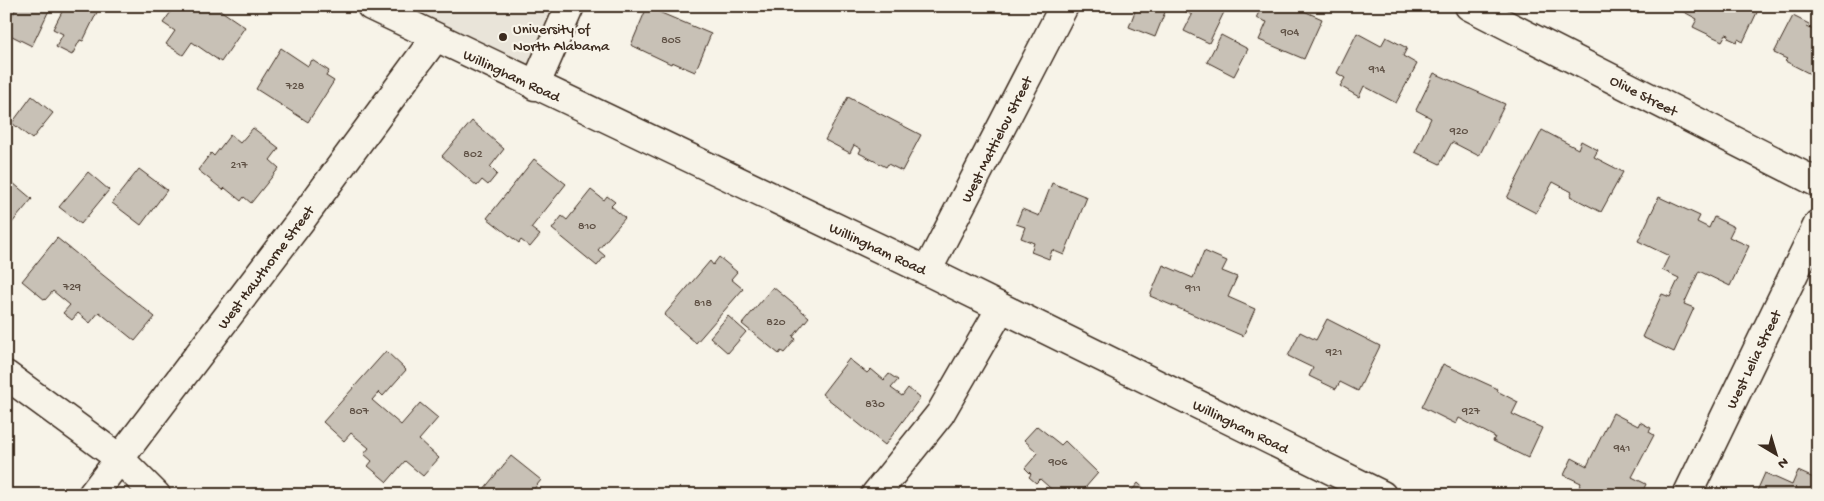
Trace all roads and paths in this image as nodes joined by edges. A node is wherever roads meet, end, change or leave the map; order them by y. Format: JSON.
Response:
{"nodes":[{"id":1,"x":371,"y":6,"type":"edge"},
{"id":2,"x":570,"y":6,"type":"edge"},
{"id":3,"x":1064,"y":6,"type":"edge"},
{"id":4,"x":1469,"y":6,"type":"edge"},
{"id":5,"x":435,"y":38,"type":"junction"},
{"id":6,"x":535,"y":86,"type":"junction"},
{"id":7,"x":1818,"y":183,"type":"edge"},
{"id":8,"x":1818,"y":224,"type":"edge"},
{"id":9,"x":927,"y":271,"type":"junction"},
{"id":10,"x":1001,"y":308,"type":"junction"},
{"id":11,"x":6,"y":375,"type":"edge"},
{"id":12,"x":119,"y":458,"type":"junction"},
{"id":13,"x":92,"y":495,"type":"edge"},
{"id":14,"x":156,"y":495,"type":"edge"},
{"id":15,"x":875,"y":495,"type":"edge"},
{"id":16,"x":1382,"y":495,"type":"edge"},
{"id":17,"x":1687,"y":495,"type":"edge"}],
"edges":[{"from":1,"to":5,"type":"street","name":"Willingham Road"},
{"from":2,"to":6,"type":"street"},
{"from":3,"to":9,"type":"street","name":"West Mattielou Street"},
{"from":4,"to":7,"type":"street","name":"Olive Street"},
{"from":5,"to":6,"type":"street","name":"Willingham Road"},
{"from":5,"to":12,"type":"street","name":"West Hawthorne Street"},
{"from":6,"to":9,"type":"street","name":"Willingham Road"},
{"from":8,"to":17,"type":"street","name":"West Lelia Street"},
{"from":9,"to":10,"type":"street","name":"Willingham Road"},
{"from":10,"to":15,"type":"street"},
{"from":10,"to":16,"type":"street","name":"Willingham Road"},
{"from":11,"to":12,"type":"street"},
{"from":12,"to":13,"type":"street","name":"West Hawthorne Street"},
{"from":12,"to":14,"type":"street"}]}
